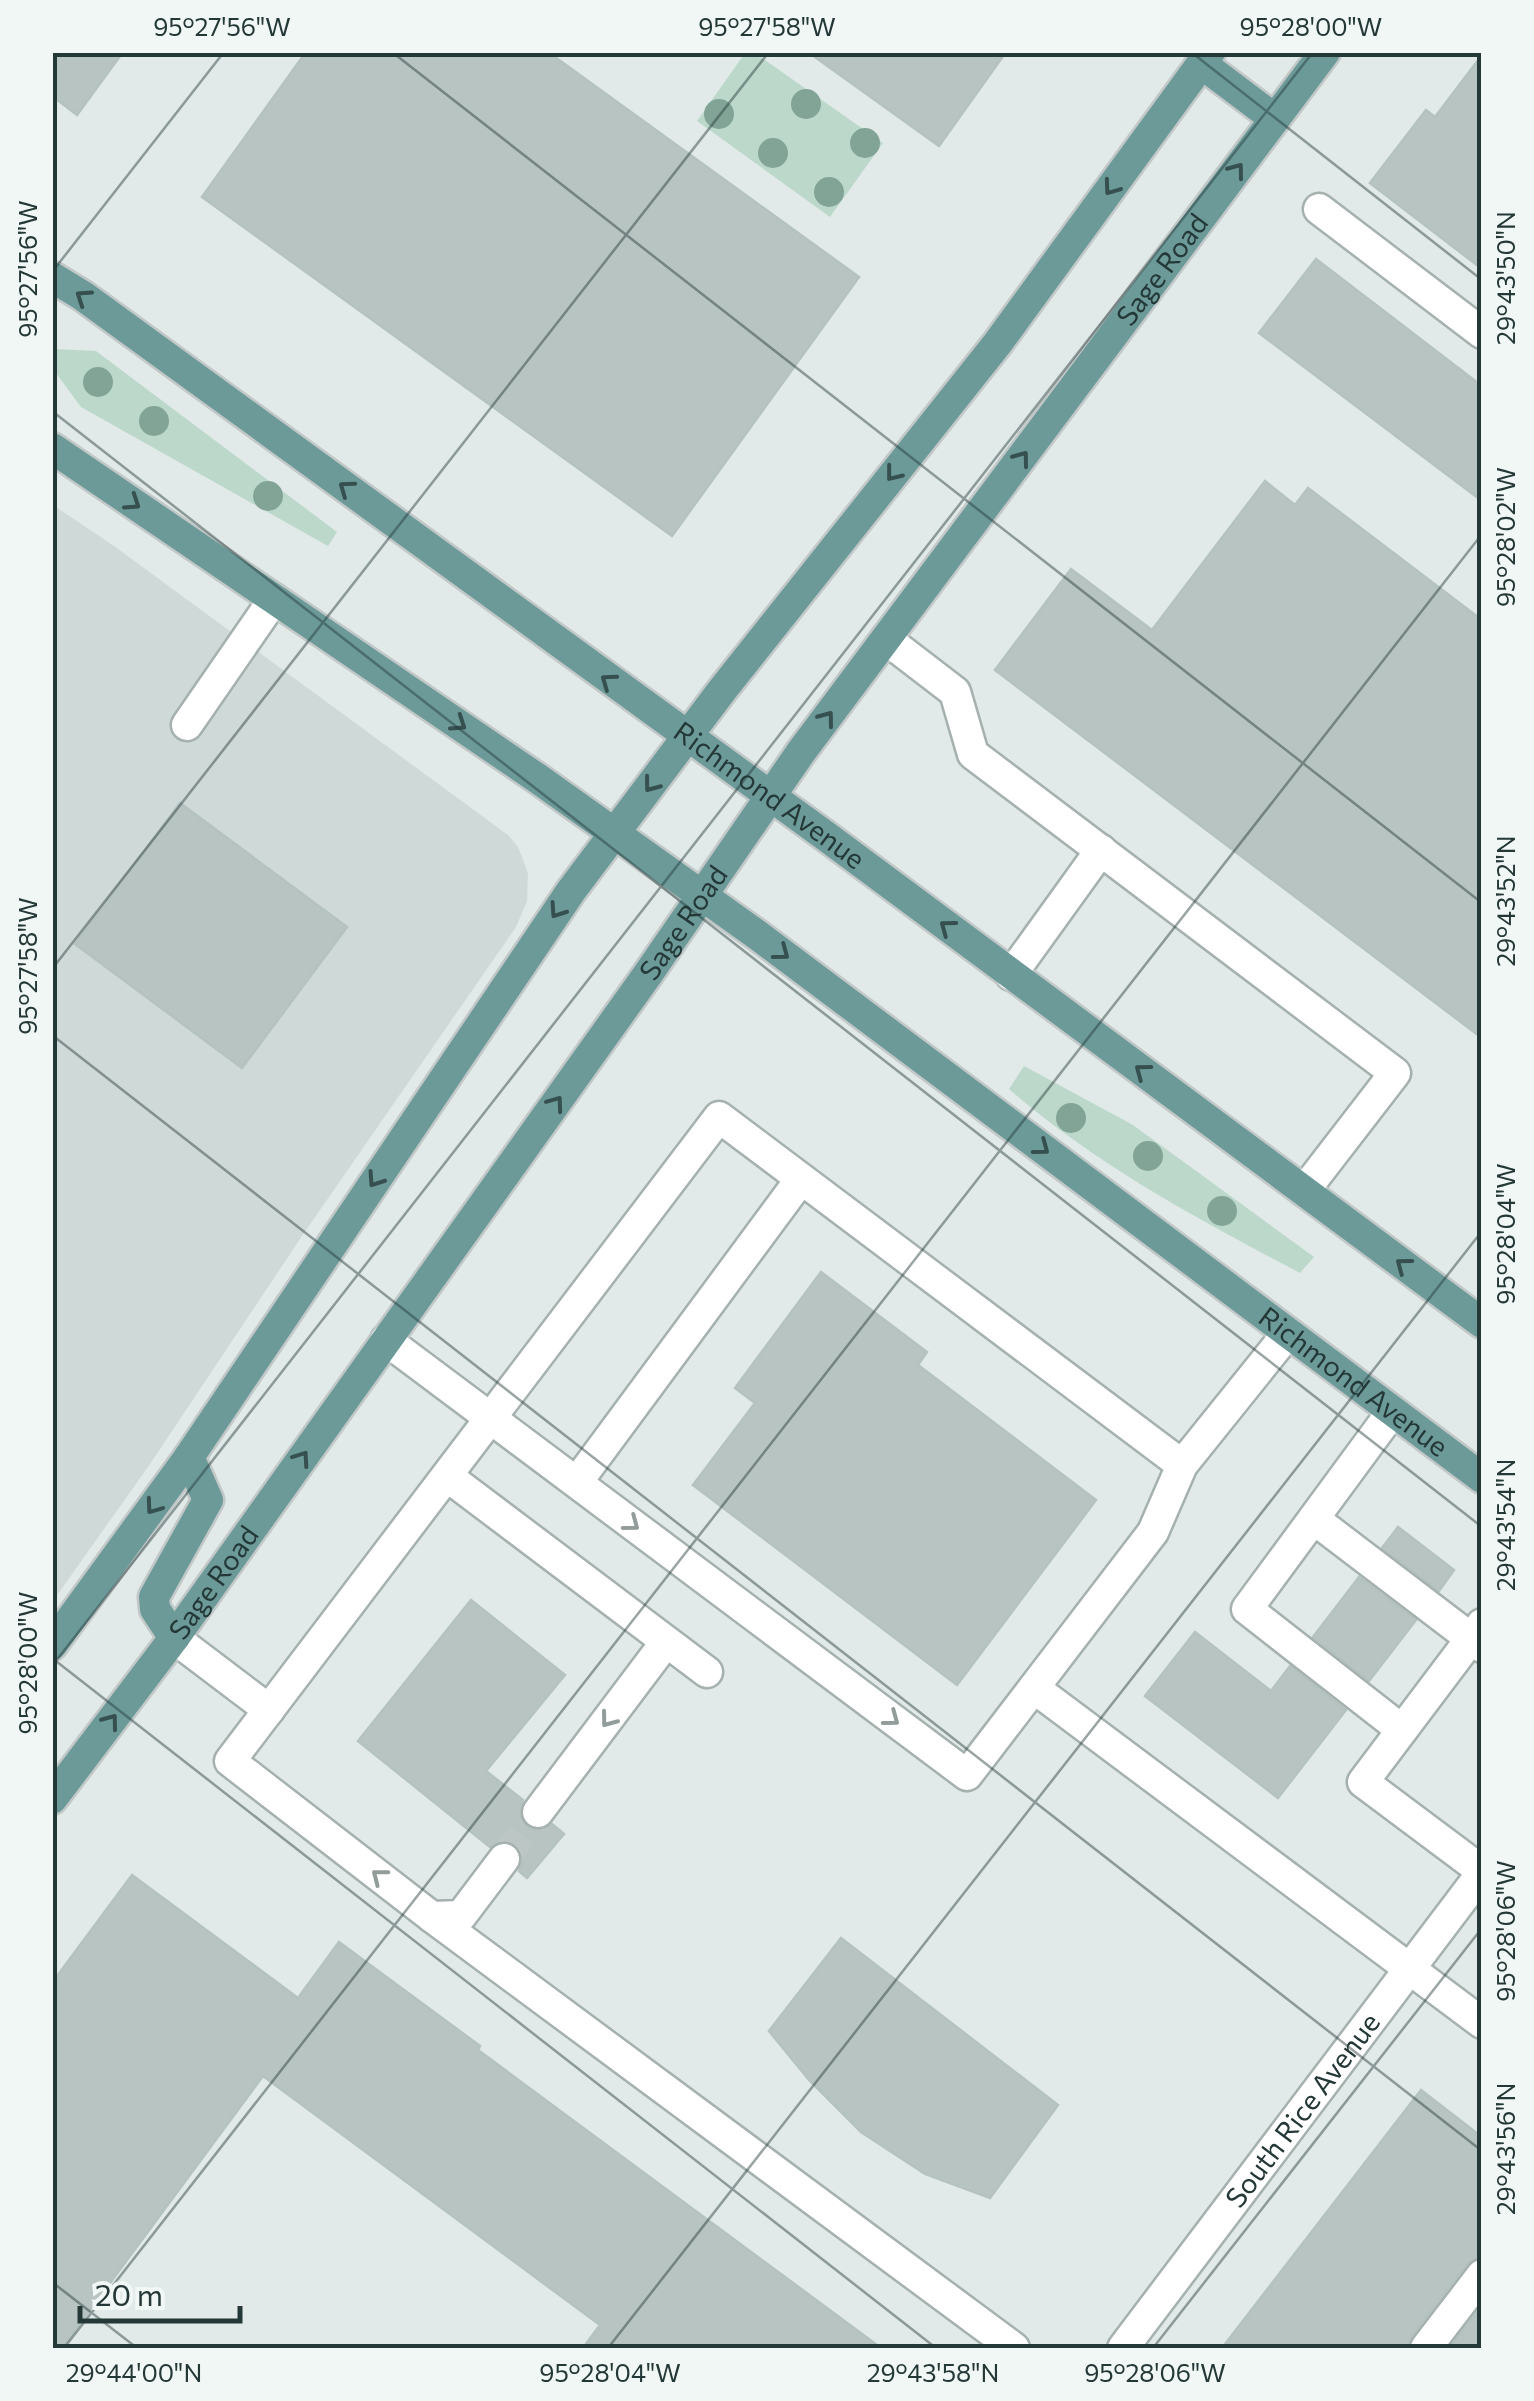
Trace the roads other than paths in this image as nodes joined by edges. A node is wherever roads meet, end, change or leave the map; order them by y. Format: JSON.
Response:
{"nodes":[{"id":1,"x":1325,"y":52,"type":"edge"},
{"id":2,"x":1206,"y":58,"type":"edge"},
{"id":3,"x":1275,"y":119,"type":"junction"},
{"id":4,"x":1319,"y":210,"type":"dead end"},
{"id":5,"x":52,"y":277,"type":"edge"},
{"id":6,"x":1482,"y":333,"type":"edge"},
{"id":7,"x":52,"y":448,"type":"edge"},
{"id":8,"x":274,"y":599,"type":"junction"},
{"id":9,"x":886,"y":639,"type":"junction"},
{"id":10,"x":187,"y":725,"type":"dead end"},
{"id":11,"x":687,"y":738,"type":"junction"},
{"id":12,"x":770,"y":798,"type":"junction"},
{"id":13,"x":616,"y":833,"type":"junction"},
{"id":14,"x":1101,"y":850,"type":"junction"},
{"id":15,"x":703,"y":896,"type":"junction"},
{"id":16,"x":1011,"y":975,"type":"junction"},
{"id":17,"x":801,"y":1179,"type":"junction"},
{"id":18,"x":1304,"y":1191,"type":"junction"},
{"id":19,"x":1482,"y":1323,"type":"edge"},
{"id":20,"x":1288,"y":1333,"type":"junction"},
{"id":21,"x":386,"y":1340,"type":"junction"},
{"id":22,"x":1392,"y":1412,"type":"junction"},
{"id":23,"x":492,"y":1418,"type":"junction"},
{"id":24,"x":188,"y":1457,"type":"junction"},
{"id":25,"x":1182,"y":1464,"type":"junction"},
{"id":26,"x":447,"y":1476,"type":"junction"},
{"id":27,"x":1482,"y":1478,"type":"edge"},
{"id":28,"x":577,"y":1482,"type":"junction"},
{"id":29,"x":1314,"y":1519,"type":"junction"},
{"id":30,"x":1478,"y":1636,"type":"edge"},
{"id":31,"x":174,"y":1638,"type":"junction"},
{"id":32,"x":666,"y":1642,"type":"junction"},
{"id":33,"x":52,"y":1646,"type":"edge"},
{"id":34,"x":706,"y":1672,"type":"dead end"},
{"id":35,"x":1034,"y":1688,"type":"junction"},
{"id":36,"x":269,"y":1710,"type":"junction"},
{"id":37,"x":1402,"y":1730,"type":"junction"},
{"id":38,"x":52,"y":1800,"type":"edge"},
{"id":39,"x":538,"y":1812,"type":"tunnel mouth"},
{"id":40,"x":504,"y":1859,"type":"tunnel mouth"},
{"id":41,"x":1482,"y":1872,"type":"edge"},
{"id":42,"x":432,"y":1917,"type":"junction"},
{"id":43,"x":1409,"y":1970,"type":"junction"},
{"id":44,"x":1482,"y":2023,"type":"edge"},
{"id":45,"x":1482,"y":2276,"type":"edge"},
{"id":46,"x":1014,"y":2348,"type":"edge"},
{"id":47,"x":1123,"y":2348,"type":"edge"},
{"id":48,"x":1426,"y":2348,"type":"edge"}],
"edges":[{"from":1,"to":3,"type":"main road","name":"Sage Road"},
{"from":2,"to":3,"type":"main road"},
{"from":2,"to":11,"type":"main road","one_way":true},
{"from":9,"to":3,"type":"main road","name":"Sage Road","one_way":true},
{"from":4,"to":6,"type":"street"},
{"from":11,"to":5,"type":"main road","name":"Richmond Avenue","one_way":true},
{"from":7,"to":8,"type":"main road","name":"Richmond Avenue","one_way":true},
{"from":8,"to":10,"type":"street"},
{"from":8,"to":13,"type":"main road","name":"Richmond Avenue","one_way":true},
{"from":12,"to":9,"type":"main road","name":"Sage Road","one_way":true},
{"from":9,"to":14,"type":"street"},
{"from":11,"to":12,"type":"main road","name":"Richmond Avenue"},
{"from":11,"to":13,"type":"main road","one_way":true},
{"from":12,"to":15,"type":"main road","name":"Sage Road"},
{"from":16,"to":12,"type":"main road","name":"Richmond Avenue","one_way":true},
{"from":13,"to":15,"type":"main road","name":"Richmond Avenue"},
{"from":13,"to":24,"type":"main road","one_way":true},
{"from":14,"to":16,"type":"street"},
{"from":14,"to":18,"type":"street"},
{"from":15,"to":20,"type":"main road","name":"Richmond Avenue","one_way":true},
{"from":21,"to":15,"type":"main road","name":"Sage Road","one_way":true},
{"from":18,"to":16,"type":"main road","name":"Richmond Avenue","one_way":true},
{"from":17,"to":23,"type":"street"},
{"from":17,"to":25,"type":"street"},
{"from":17,"to":28,"type":"street"},
{"from":19,"to":18,"type":"main road","name":"Richmond Avenue","one_way":true},
{"from":20,"to":22,"type":"main road","name":"Richmond Avenue"},
{"from":20,"to":25,"type":"street"},
{"from":21,"to":23,"type":"street"},
{"from":31,"to":21,"type":"main road","name":"Sage Road","one_way":true},
{"from":22,"to":27,"type":"main road","name":"Richmond Avenue"},
{"from":22,"to":29,"type":"street"},
{"from":23,"to":26,"type":"street"},
{"from":23,"to":28,"type":"street"},
{"from":24,"to":31,"type":"main road"},
{"from":24,"to":33,"type":"main road","one_way":true},
{"from":25,"to":35,"type":"street"},
{"from":26,"to":32,"type":"street"},
{"from":26,"to":36,"type":"street"},
{"from":28,"to":35,"type":"street","one_way":true},
{"from":29,"to":30,"type":"street"},
{"from":29,"to":37,"type":"street"},
{"from":30,"to":37,"type":"street"},
{"from":31,"to":36,"type":"street"},
{"from":38,"to":31,"type":"main road","name":"Sage Road","one_way":true},
{"from":32,"to":34,"type":"street"},
{"from":32,"to":39,"type":"street","one_way":true},
{"from":35,"to":43,"type":"street"},
{"from":42,"to":36,"type":"street","one_way":true},
{"from":37,"to":41,"type":"street"},
{"from":40,"to":42,"type":"street"},
{"from":41,"to":43,"type":"street","name":"South Rice Avenue"},
{"from":42,"to":46,"type":"street"},
{"from":43,"to":44,"type":"street"},
{"from":43,"to":47,"type":"street","name":"South Rice Avenue"},
{"from":45,"to":48,"type":"street"}]}
